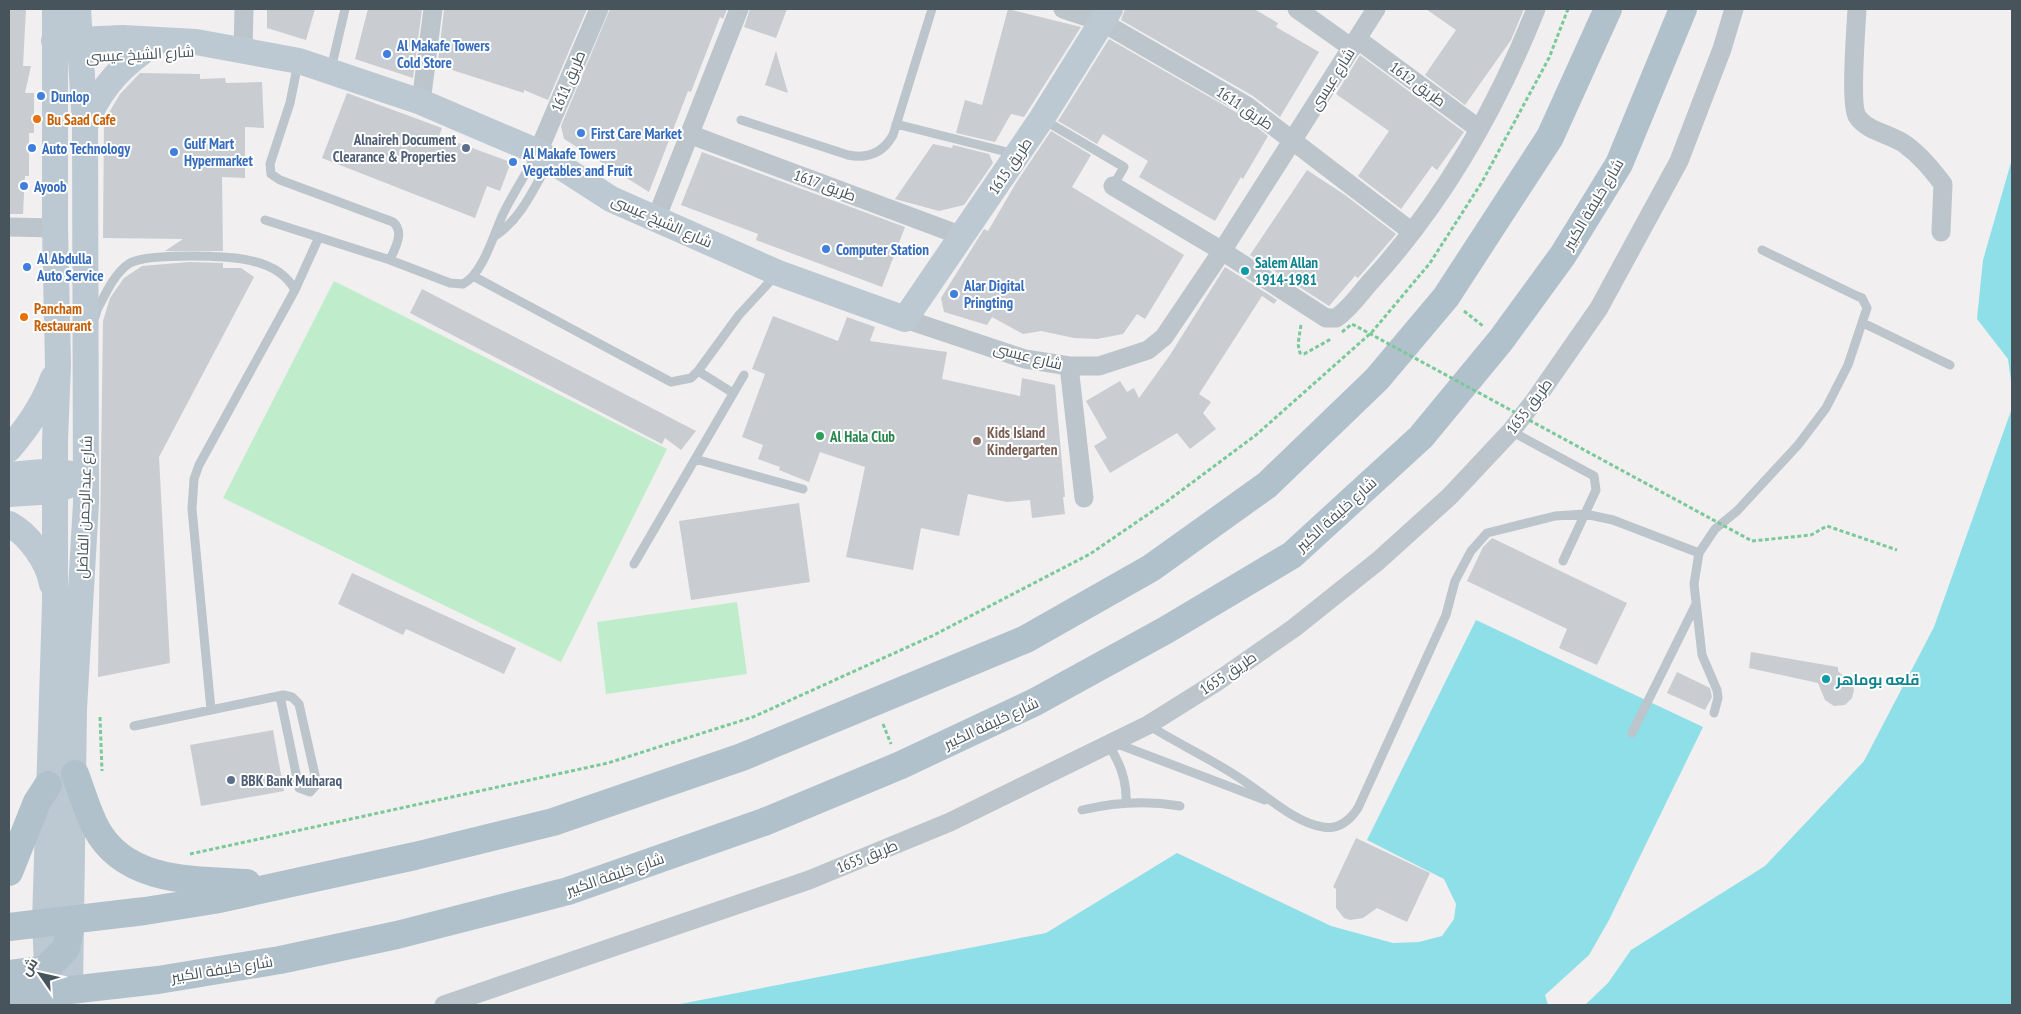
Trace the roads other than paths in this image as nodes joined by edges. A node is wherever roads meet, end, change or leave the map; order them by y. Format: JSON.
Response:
{"nodes":[{"id":1,"x":55,"y":9,"type":"edge"},
{"id":2,"x":78,"y":9,"type":"edge"},
{"id":3,"x":244,"y":9,"type":"edge"},
{"id":4,"x":345,"y":9,"type":"edge"},
{"id":5,"x":433,"y":9,"type":"edge"},
{"id":6,"x":599,"y":9,"type":"edge"},
{"id":7,"x":739,"y":9,"type":"edge"},
{"id":8,"x":932,"y":9,"type":"edge"},
{"id":9,"x":1063,"y":9,"type":"edge"},
{"id":10,"x":1297,"y":9,"type":"edge"},
{"id":11,"x":1376,"y":9,"type":"edge"},
{"id":12,"x":1536,"y":9,"type":"edge"},
{"id":13,"x":1608,"y":9,"type":"edge"},
{"id":14,"x":1683,"y":9,"type":"edge"},
{"id":15,"x":1734,"y":9,"type":"edge"},
{"id":16,"x":1857,"y":9,"type":"edge"},
{"id":17,"x":1106,"y":15,"type":"edge"},
{"id":18,"x":1354,"y":44,"type":"junction"},
{"id":19,"x":81,"y":49,"type":"junction"},
{"id":20,"x":234,"y":50,"type":"junction"},
{"id":21,"x":54,"y":51,"type":"junction"},
{"id":22,"x":141,"y":54,"type":"junction"},
{"id":23,"x":299,"y":61,"type":"junction"},
{"id":24,"x":330,"y":72,"type":"junction"},
{"id":25,"x":421,"y":102,"type":"junction"},
{"id":26,"x":1042,"y":118,"type":"junction"},
{"id":27,"x":741,"y":120,"type":"dead end"},
{"id":28,"x":896,"y":124,"type":"junction"},
{"id":29,"x":85,"y":127,"type":"junction"},
{"id":30,"x":1479,"y":129,"type":"junction"},
{"id":31,"x":689,"y":134,"type":"junction"},
{"id":32,"x":1293,"y":141,"type":"junction"},
{"id":33,"x":1018,"y":155,"type":"junction"},
{"id":34,"x":544,"y":156,"type":"junction"},
{"id":35,"x":1113,"y":186,"type":"joint"},
{"id":36,"x":656,"y":219,"type":"junction"},
{"id":37,"x":265,"y":220,"type":"dead end"},
{"id":38,"x":9,"y":227,"type":"edge"},
{"id":39,"x":55,"y":228,"type":"junction"},
{"id":40,"x":1412,"y":232,"type":"junction"},
{"id":41,"x":1941,"y":232,"type":"dead end"},
{"id":42,"x":496,"y":236,"type":"junction"},
{"id":43,"x":962,"y":236,"type":"junction"},
{"id":44,"x":319,"y":237,"type":"junction"},
{"id":45,"x":1762,"y":250,"type":"dead end"},
{"id":46,"x":1222,"y":251,"type":"junction"},
{"id":47,"x":390,"y":260,"type":"junction"},
{"id":48,"x":778,"y":273,"type":"junction"},
{"id":49,"x":473,"y":276,"type":"junction"},
{"id":50,"x":295,"y":290,"type":"junction"},
{"id":51,"x":905,"y":319,"type":"junction"},
{"id":52,"x":1863,"y":323,"type":"junction"},
{"id":53,"x":86,"y":359,"type":"junction"},
{"id":54,"x":58,"y":365,"type":"junction"},
{"id":55,"x":1950,"y":365,"type":"dead end"},
{"id":56,"x":1069,"y":366,"type":"junction"},
{"id":57,"x":698,"y":371,"type":"junction"},
{"id":58,"x":744,"y":375,"type":"dead end"},
{"id":59,"x":734,"y":393,"type":"junction"},
{"id":60,"x":1512,"y":431,"type":"junction"},
{"id":61,"x":9,"y":449,"type":"edge"},
{"id":62,"x":695,"y":459,"type":"junction"},
{"id":63,"x":9,"y":475,"type":"edge"},
{"id":64,"x":68,"y":475,"type":"junction"},
{"id":65,"x":803,"y":489,"type":"dead end"},
{"id":66,"x":9,"y":494,"type":"edge"},
{"id":67,"x":1084,"y":498,"type":"dead end"},
{"id":68,"x":1585,"y":514,"type":"junction"},
{"id":69,"x":9,"y":524,"type":"edge"},
{"id":70,"x":1699,"y":553,"type":"junction"},
{"id":71,"x":1563,"y":562,"type":"dead end"},
{"id":72,"x":634,"y":564,"type":"dead end"},
{"id":73,"x":55,"y":603,"type":"junction"},
{"id":74,"x":1696,"y":603,"type":"junction"},
{"id":75,"x":280,"y":696,"type":"junction"},
{"id":76,"x":211,"y":710,"type":"junction"},
{"id":77,"x":1714,"y":713,"type":"dead end"},
{"id":78,"x":134,"y":726,"type":"dead end"},
{"id":79,"x":1148,"y":726,"type":"junction"},
{"id":80,"x":1632,"y":734,"type":"dead end"},
{"id":81,"x":1112,"y":744,"type":"junction"},
{"id":82,"x":75,"y":774,"type":"junction"},
{"id":83,"x":48,"y":785,"type":"junction"},
{"id":84,"x":1270,"y":801,"type":"junction"},
{"id":85,"x":1126,"y":802,"type":"junction"},
{"id":86,"x":1180,"y":806,"type":"dead end"},
{"id":87,"x":1082,"y":810,"type":"dead end"},
{"id":88,"x":9,"y":872,"type":"edge"},
{"id":89,"x":286,"y":885,"type":"junction"},
{"id":90,"x":72,"y":920,"type":"junction"},
{"id":91,"x":45,"y":922,"type":"junction"},
{"id":92,"x":9,"y":927,"type":"edge"},
{"id":93,"x":9,"y":974,"type":"edge"},
{"id":94,"x":158,"y":980,"type":"junction"},
{"id":95,"x":57,"y":992,"type":"edge"},
{"id":96,"x":9,"y":997,"type":"edge"},
{"id":97,"x":111,"y":1005,"type":"edge"},
{"id":98,"x":444,"y":1005,"type":"edge"}],
"edges":[{"from":1,"to":21,"type":"street","name":"شارع عبدالرحمن الفاضل"},
{"from":2,"to":19,"type":"street","name":"شارع عبدالرحمن الفاضل"},
{"from":3,"to":20,"type":"street"},
{"from":4,"to":24,"type":"lane"},
{"from":5,"to":25,"type":"street"},
{"from":6,"to":34,"type":"street","name":"طريق 1611"},
{"from":7,"to":31,"type":"street"},
{"from":8,"to":28,"type":"lane"},
{"from":9,"to":17,"type":"street","name":"طريق 1611"},
{"from":10,"to":18,"type":"street","name":"طريق 1612"},
{"from":11,"to":18,"type":"street","name":"شارع عيسى"},
{"from":12,"to":30,"type":"street"},
{"from":13,"to":89,"type":"main road"},
{"from":14,"to":94,"type":"main road","name":"شارع خليفة الكبير"},
{"from":15,"to":60,"type":"street","name":"طريق 1655"},
{"from":16,"to":41,"type":"street"},
{"from":17,"to":26,"type":"street","name":"طريق 1615"},
{"from":17,"to":32,"type":"street","name":"طريق 1611"},
{"from":18,"to":30,"type":"street","name":"طريق 1612"},
{"from":18,"to":32,"type":"street","name":"شارع عيسى"},
{"from":19,"to":20,"type":"street","name":"شارع الشيخ عيسى"},
{"from":19,"to":21,"type":"street","name":"شارع الشيخ عيسى"},
{"from":19,"to":22,"type":"street","name":"شارع الشيخ عيسى"},
{"from":19,"to":29,"type":"street","name":"شارع عبدالرحمن الفاضل"},
{"from":20,"to":22,"type":"street","name":"شارع الشيخ عيسى"},
{"from":20,"to":23,"type":"street","name":"شارع الشيخ عيسى"},
{"from":21,"to":39,"type":"street","name":"شارع عبدالرحمن الفاضل"},
{"from":22,"to":29,"type":"street"},
{"from":23,"to":24,"type":"street","name":"شارع الشيخ عيسى"},
{"from":23,"to":47,"type":"lane"},
{"from":24,"to":25,"type":"street","name":"شارع الشيخ عيسى"},
{"from":25,"to":34,"type":"street","name":"شارع الشيخ عيسى"},
{"from":26,"to":33,"type":"street","name":"طريق 1615"},
{"from":26,"to":35,"type":"lane"},
{"from":27,"to":28,"type":"lane"},
{"from":28,"to":33,"type":"lane"},
{"from":29,"to":53,"type":"street","name":"شارع عبدالرحمن الفاضل"},
{"from":30,"to":40,"type":"street"},
{"from":31,"to":36,"type":"street"},
{"from":31,"to":43,"type":"street","name":"طريق 1617"},
{"from":32,"to":40,"type":"street","name":"طريق 1611"},
{"from":32,"to":46,"type":"street","name":"شارع عيسى"},
{"from":33,"to":43,"type":"street","name":"طريق 1615"},
{"from":34,"to":36,"type":"street","name":"شارع الشيخ عيسى"},
{"from":34,"to":42,"type":"lane"},
{"from":34,"to":42,"type":"lane"},
{"from":35,"to":46,"type":"street"},
{"from":36,"to":48,"type":"street","name":"شارع الشيخ عيسى"},
{"from":37,"to":44,"type":"lane"},
{"from":38,"to":39,"type":"street"},
{"from":39,"to":54,"type":"street","name":"شارع عبدالرحمن الفاضل"},
{"from":40,"to":46,"type":"street"},
{"from":42,"to":49,"type":"lane"},
{"from":43,"to":51,"type":"street","name":"طريق 1615"},
{"from":44,"to":47,"type":"lane"},
{"from":44,"to":50,"type":"lane"},
{"from":45,"to":52,"type":"lane"},
{"from":46,"to":56,"type":"street","name":"شارع عيسى"},
{"from":47,"to":49,"type":"lane"},
{"from":48,"to":51,"type":"street","name":"شارع الشيخ عيسى"},
{"from":48,"to":57,"type":"lane"},
{"from":49,"to":57,"type":"lane"},
{"from":50,"to":53,"type":"lane"},
{"from":50,"to":76,"type":"lane"},
{"from":51,"to":56,"type":"street","name":"شارع عيسى"},
{"from":52,"to":55,"type":"lane"},
{"from":52,"to":70,"type":"lane"},
{"from":53,"to":64,"type":"street","name":"شارع عبدالرحمن الفاضل"},
{"from":54,"to":61,"type":"street"},
{"from":54,"to":64,"type":"street","name":"شارع عبدالرحمن الفاضل"},
{"from":56,"to":67,"type":"street"},
{"from":57,"to":59,"type":"lane"},
{"from":58,"to":59,"type":"lane"},
{"from":59,"to":62,"type":"lane"},
{"from":60,"to":68,"type":"lane"},
{"from":60,"to":79,"type":"street","name":"طريق 1655"},
{"from":62,"to":65,"type":"lane"},
{"from":62,"to":72,"type":"lane"},
{"from":63,"to":64,"type":"street"},
{"from":64,"to":66,"type":"street"},
{"from":64,"to":73,"type":"street","name":"شارع عبدالرحمن الفاضل"},
{"from":64,"to":82,"type":"street","name":"شارع عبدالرحمن الفاضل"},
{"from":68,"to":70,"type":"lane"},
{"from":68,"to":71,"type":"lane"},
{"from":68,"to":84,"type":"lane"},
{"from":69,"to":73,"type":"street"},
{"from":70,"to":74,"type":"lane"},
{"from":73,"to":83,"type":"street","name":"شارع عبدالرحمن الفاضل"},
{"from":74,"to":77,"type":"lane"},
{"from":74,"to":80,"type":"lane"},
{"from":75,"to":75,"type":"lane"},
{"from":75,"to":76,"type":"lane"},
{"from":76,"to":78,"type":"lane"},
{"from":79,"to":81,"type":"street","name":"طريق 1655"},
{"from":79,"to":84,"type":"lane"},
{"from":81,"to":84,"type":"lane"},
{"from":81,"to":85,"type":"lane"},
{"from":81,"to":98,"type":"street","name":"طريق 1655"},
{"from":82,"to":89,"type":"main road"},
{"from":82,"to":90,"type":"street","name":"شارع عبدالرحمن الفاضل"},
{"from":83,"to":88,"type":"main road"},
{"from":83,"to":91,"type":"street","name":"شارع عبدالرحمن الفاضل"},
{"from":85,"to":86,"type":"lane"},
{"from":85,"to":87,"type":"lane"},
{"from":89,"to":90,"type":"main road"},
{"from":90,"to":91,"type":"main road"},
{"from":90,"to":95,"type":"main road"},
{"from":91,"to":92,"type":"main road"},
{"from":91,"to":95,"type":"street","name":"شارع عبدالرحمن الفاضل"},
{"from":93,"to":95,"type":"main road"},
{"from":94,"to":95,"type":"main road","name":"شارع خليفة الكبير"},
{"from":94,"to":97,"type":"main road"},
{"from":95,"to":96,"type":"main road","name":"شارع خليفة الكبير"}]}
